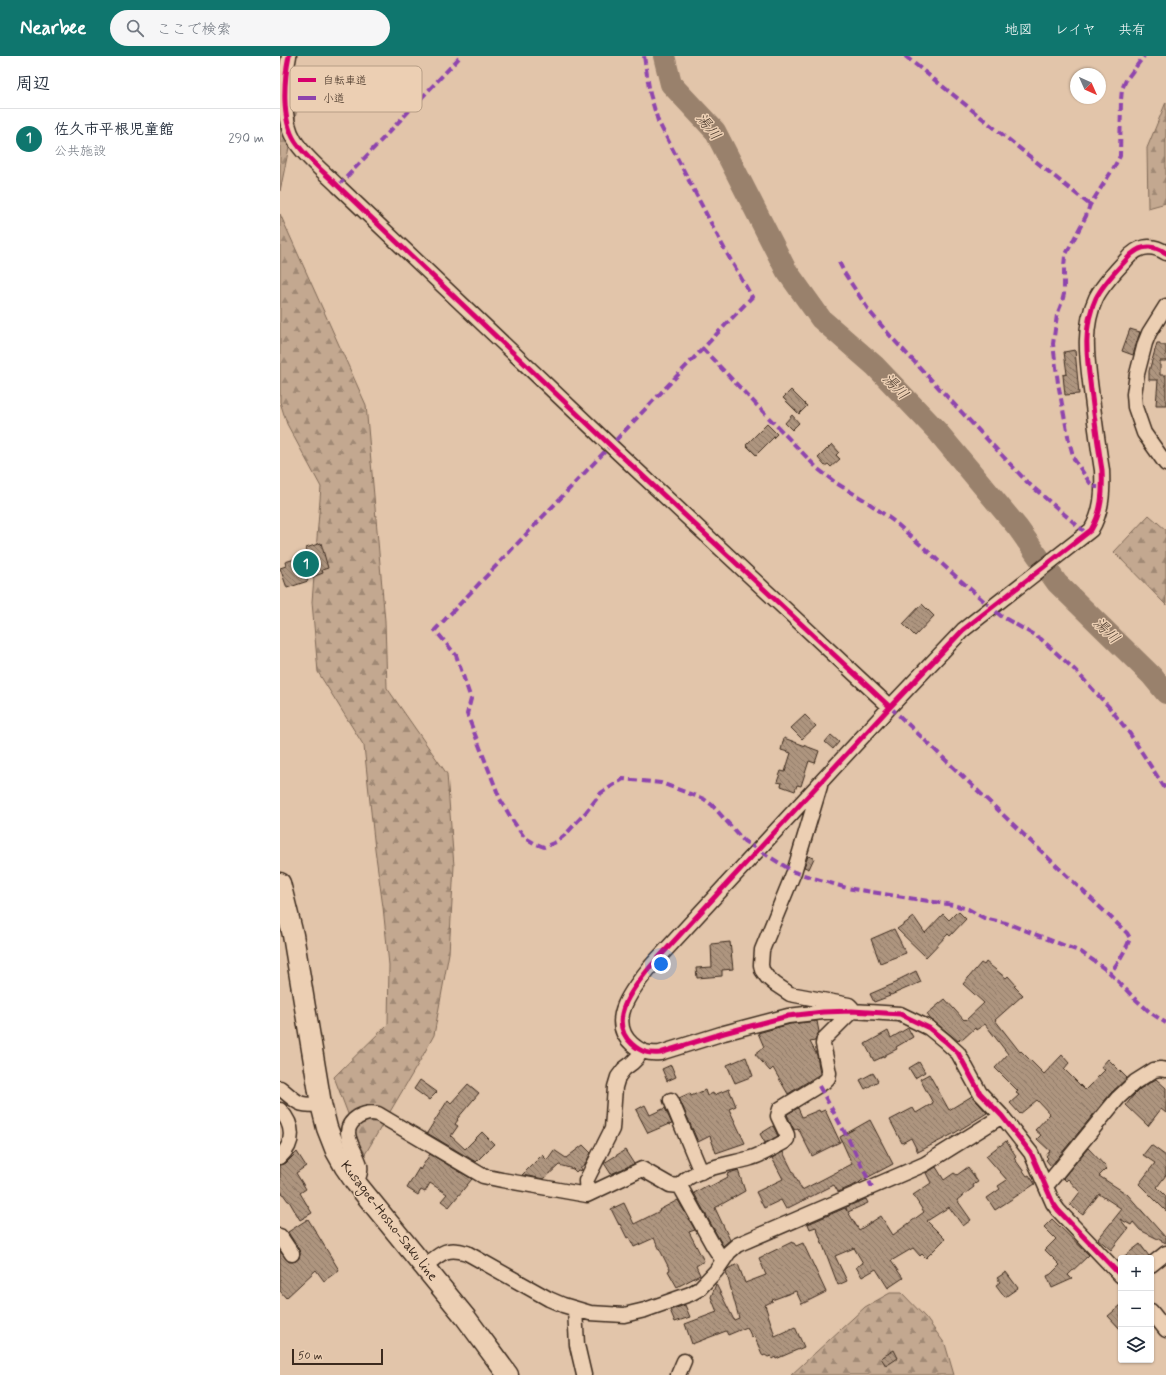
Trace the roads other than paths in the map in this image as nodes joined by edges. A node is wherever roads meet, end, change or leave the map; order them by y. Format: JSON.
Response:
{"nodes":[{"id":1,"x":289,"y":56,"type":"edge"},
{"id":2,"x":1166,"y":253,"type":"edge"},
{"id":3,"x":1166,"y":306,"type":"edge"},
{"id":4,"x":1166,"y":464,"type":"edge"},
{"id":5,"x":890,"y":707,"type":"junction"},
{"id":6,"x":821,"y":782,"type":"junction"},
{"id":7,"x":280,"y":883,"type":"edge"},
{"id":8,"x":852,"y":1011,"type":"junction"},
{"id":9,"x":641,"y":1051,"type":"junction"},
{"id":10,"x":1166,"y":1070,"type":"edge"},
{"id":11,"x":280,"y":1088,"type":"edge"},
{"id":12,"x":671,"y":1100,"type":"dead end"},
{"id":13,"x":321,"y":1104,"type":"junction"},
{"id":14,"x":280,"y":1110,"type":"edge"},
{"id":15,"x":1002,"y":1116,"type":"junction"},
{"id":16,"x":280,"y":1157,"type":"edge"},
{"id":17,"x":701,"y":1172,"type":"junction"},
{"id":18,"x":356,"y":1183,"type":"junction"},
{"id":19,"x":680,"y":1186,"type":"junction"},
{"id":20,"x":1046,"y":1186,"type":"junction"},
{"id":21,"x":587,"y":1195,"type":"junction"},
{"id":22,"x":280,"y":1236,"type":"edge"},
{"id":23,"x":1166,"y":1253,"type":"edge"},
{"id":24,"x":292,"y":1254,"type":"dead end"},
{"id":25,"x":723,"y":1261,"type":"junction"},
{"id":26,"x":1154,"y":1262,"type":"edge"},
{"id":27,"x":424,"y":1267,"type":"junction"},
{"id":28,"x":1118,"y":1273,"type":"edge"},
{"id":29,"x":575,"y":1310,"type":"junction"},
{"id":30,"x":1154,"y":1316,"type":"edge"},
{"id":31,"x":1166,"y":1330,"type":"edge"},
{"id":32,"x":684,"y":1361,"type":"dead end"},
{"id":33,"x":508,"y":1375,"type":"edge"},
{"id":34,"x":584,"y":1375,"type":"edge"},
{"id":35,"x":678,"y":1375,"type":"edge"}],
"edges":[{"from":1,"to":5,"type":"street"},
{"from":2,"to":5,"type":"street"},
{"from":3,"to":4,"type":"street"},
{"from":5,"to":6,"type":"street"},
{"from":6,"to":8,"type":"street"},
{"from":6,"to":9,"type":"street"},
{"from":7,"to":13,"type":"main road","name":"Kusagoe-Hosho-Saku line"},
{"from":8,"to":9,"type":"street"},
{"from":8,"to":15,"type":"street"},
{"from":8,"to":17,"type":"street"},
{"from":9,"to":21,"type":"street"},
{"from":10,"to":20,"type":"street"},
{"from":11,"to":13,"type":"street"},
{"from":12,"to":17,"type":"street"},
{"from":13,"to":18,"type":"main road","name":"Kusagoe-Hosho-Saku line"},
{"from":14,"to":16,"type":"street"},
{"from":15,"to":20,"type":"street"},
{"from":15,"to":25,"type":"street"},
{"from":17,"to":19,"type":"street"},
{"from":18,"to":21,"type":"street"},
{"from":18,"to":27,"type":"main road","name":"Kusagoe-Hosho-Saku line"},
{"from":19,"to":21,"type":"street"},
{"from":19,"to":25,"type":"street"},
{"from":20,"to":28,"type":"street"},
{"from":22,"to":24,"type":"street"},
{"from":23,"to":26,"type":"street"},
{"from":25,"to":29,"type":"street"},
{"from":27,"to":29,"type":"street"},
{"from":27,"to":33,"type":"main road","name":"Kusagoe-Hosho-Saku line"},
{"from":29,"to":34,"type":"street"},
{"from":30,"to":31,"type":"street"},
{"from":32,"to":35,"type":"street"}]}
